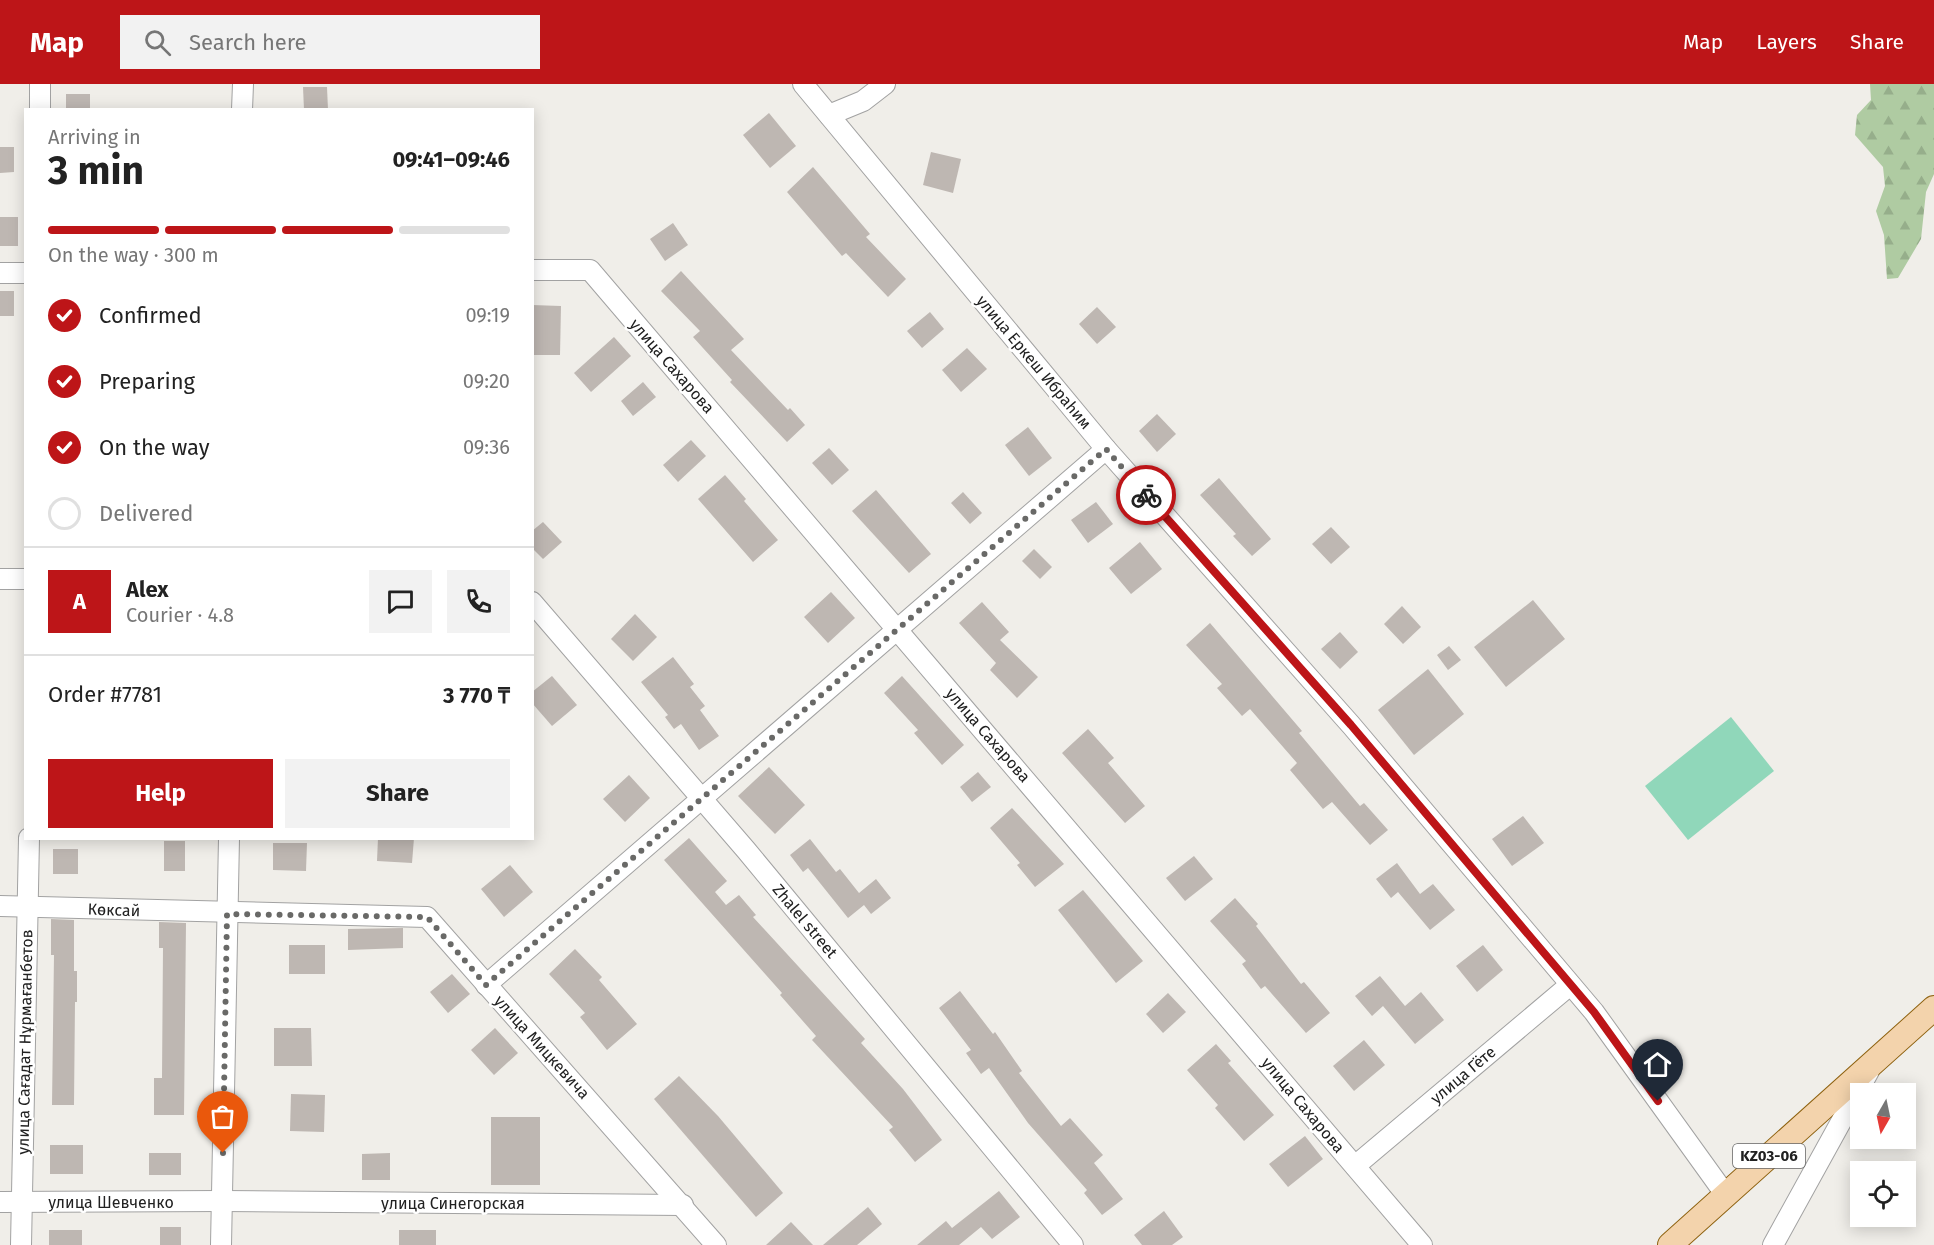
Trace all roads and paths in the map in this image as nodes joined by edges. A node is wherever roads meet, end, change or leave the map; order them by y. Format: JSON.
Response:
{"nodes":[{"id":1,"x":40,"y":84,"type":"edge"},
{"id":2,"x":243,"y":84,"type":"edge"},
{"id":3,"x":803,"y":84,"type":"edge"},
{"id":4,"x":885,"y":84,"type":"edge"},
{"id":5,"x":40,"y":108,"type":"edge"},
{"id":6,"x":242,"y":108,"type":"edge"},
{"id":7,"x":829,"y":115,"type":"junction"},
{"id":8,"x":534,"y":270,"type":"edge"},
{"id":9,"x":0,"y":273,"type":"edge"},
{"id":10,"x":24,"y":273,"type":"edge"},
{"id":11,"x":1106,"y":449,"type":"junction"},
{"id":12,"x":0,"y":579,"type":"edge"},
{"id":13,"x":24,"y":579,"type":"edge"},
{"id":14,"x":534,"y":604,"type":"edge"},
{"id":15,"x":896,"y":628,"type":"junction"},
{"id":16,"x":701,"y":800,"type":"junction"},
{"id":17,"x":29,"y":840,"type":"edge"},
{"id":18,"x":229,"y":840,"type":"edge"},
{"id":19,"x":0,"y":906,"type":"edge"},
{"id":20,"x":28,"y":907,"type":"junction"},
{"id":21,"x":227,"y":914,"type":"junction"},
{"id":22,"x":486,"y":985,"type":"junction"},
{"id":23,"x":1570,"y":985,"type":"junction"},
{"id":24,"x":1934,"y":1008,"type":"edge"},
{"id":25,"x":1870,"y":1068,"type":"junction"},
{"id":26,"x":1355,"y":1166,"type":"junction"},
{"id":27,"x":1725,"y":1194,"type":"junction"},
{"id":28,"x":222,"y":1201,"type":"junction"},
{"id":29,"x":0,"y":1202,"type":"edge"},
{"id":30,"x":22,"y":1202,"type":"junction"},
{"id":31,"x":683,"y":1205,"type":"junction"},
{"id":32,"x":21,"y":1245,"type":"edge"},
{"id":33,"x":221,"y":1245,"type":"edge"},
{"id":34,"x":716,"y":1245,"type":"edge"},
{"id":35,"x":1073,"y":1245,"type":"edge"},
{"id":36,"x":1422,"y":1245,"type":"edge"},
{"id":37,"x":1670,"y":1245,"type":"edge"},
{"id":38,"x":1773,"y":1245,"type":"edge"}],
"edges":[{"from":1,"to":5,"type":"street"},
{"from":2,"to":6,"type":"street"},
{"from":3,"to":7,"type":"street","name":"улица Еркеш Ибраһим"},
{"from":4,"to":7,"type":"street"},
{"from":7,"to":11,"type":"street","name":"улица Еркеш Ибраһим"},
{"from":8,"to":15,"type":"street","name":"улица Сахарова"},
{"from":9,"to":10,"type":"street"},
{"from":11,"to":15,"type":"street"},
{"from":11,"to":23,"type":"street","name":"улица Еркеш Ибраһим"},
{"from":12,"to":13,"type":"street"},
{"from":14,"to":16,"type":"street","name":"Zhalel street"},
{"from":15,"to":16,"type":"street"},
{"from":15,"to":26,"type":"street","name":"улица Сахарова"},
{"from":16,"to":22,"type":"street"},
{"from":16,"to":35,"type":"street","name":"Zhalel street"},
{"from":17,"to":20,"type":"street","name":"улица Сағадат Нұрмағанбетов"},
{"from":18,"to":21,"type":"street"},
{"from":19,"to":20,"type":"street","name":"Көксай"},
{"from":20,"to":21,"type":"street","name":"Көксай"},
{"from":20,"to":30,"type":"street","name":"улица Сағадат Нұрмағанбетов"},
{"from":21,"to":22,"type":"street","name":"улица Мицкевича"},
{"from":21,"to":28,"type":"street"},
{"from":22,"to":31,"type":"street","name":"улица Мицкевича"},
{"from":23,"to":26,"type":"street","name":"улица Гёте"},
{"from":23,"to":27,"type":"street","name":"улица Еркеш Ибраһим"},
{"from":24,"to":25,"type":"main road","number":"KZ03-06"},
{"from":25,"to":27,"type":"main road","number":"KZ03-06"},
{"from":25,"to":38,"type":"street"},
{"from":26,"to":36,"type":"street","name":"улица Сахарова"},
{"from":27,"to":37,"type":"main road","number":"KZ03-06"},
{"from":28,"to":30,"type":"street","name":"улица Шевченко"},
{"from":28,"to":31,"type":"street","name":"улица Синегорская"},
{"from":28,"to":33,"type":"street"},
{"from":29,"to":30,"type":"street","name":"улица Шевченко"},
{"from":30,"to":32,"type":"street","name":"улица Сағадат Нұрмағанбетов"},
{"from":31,"to":34,"type":"street","name":"улица Мицкевича"}]}
